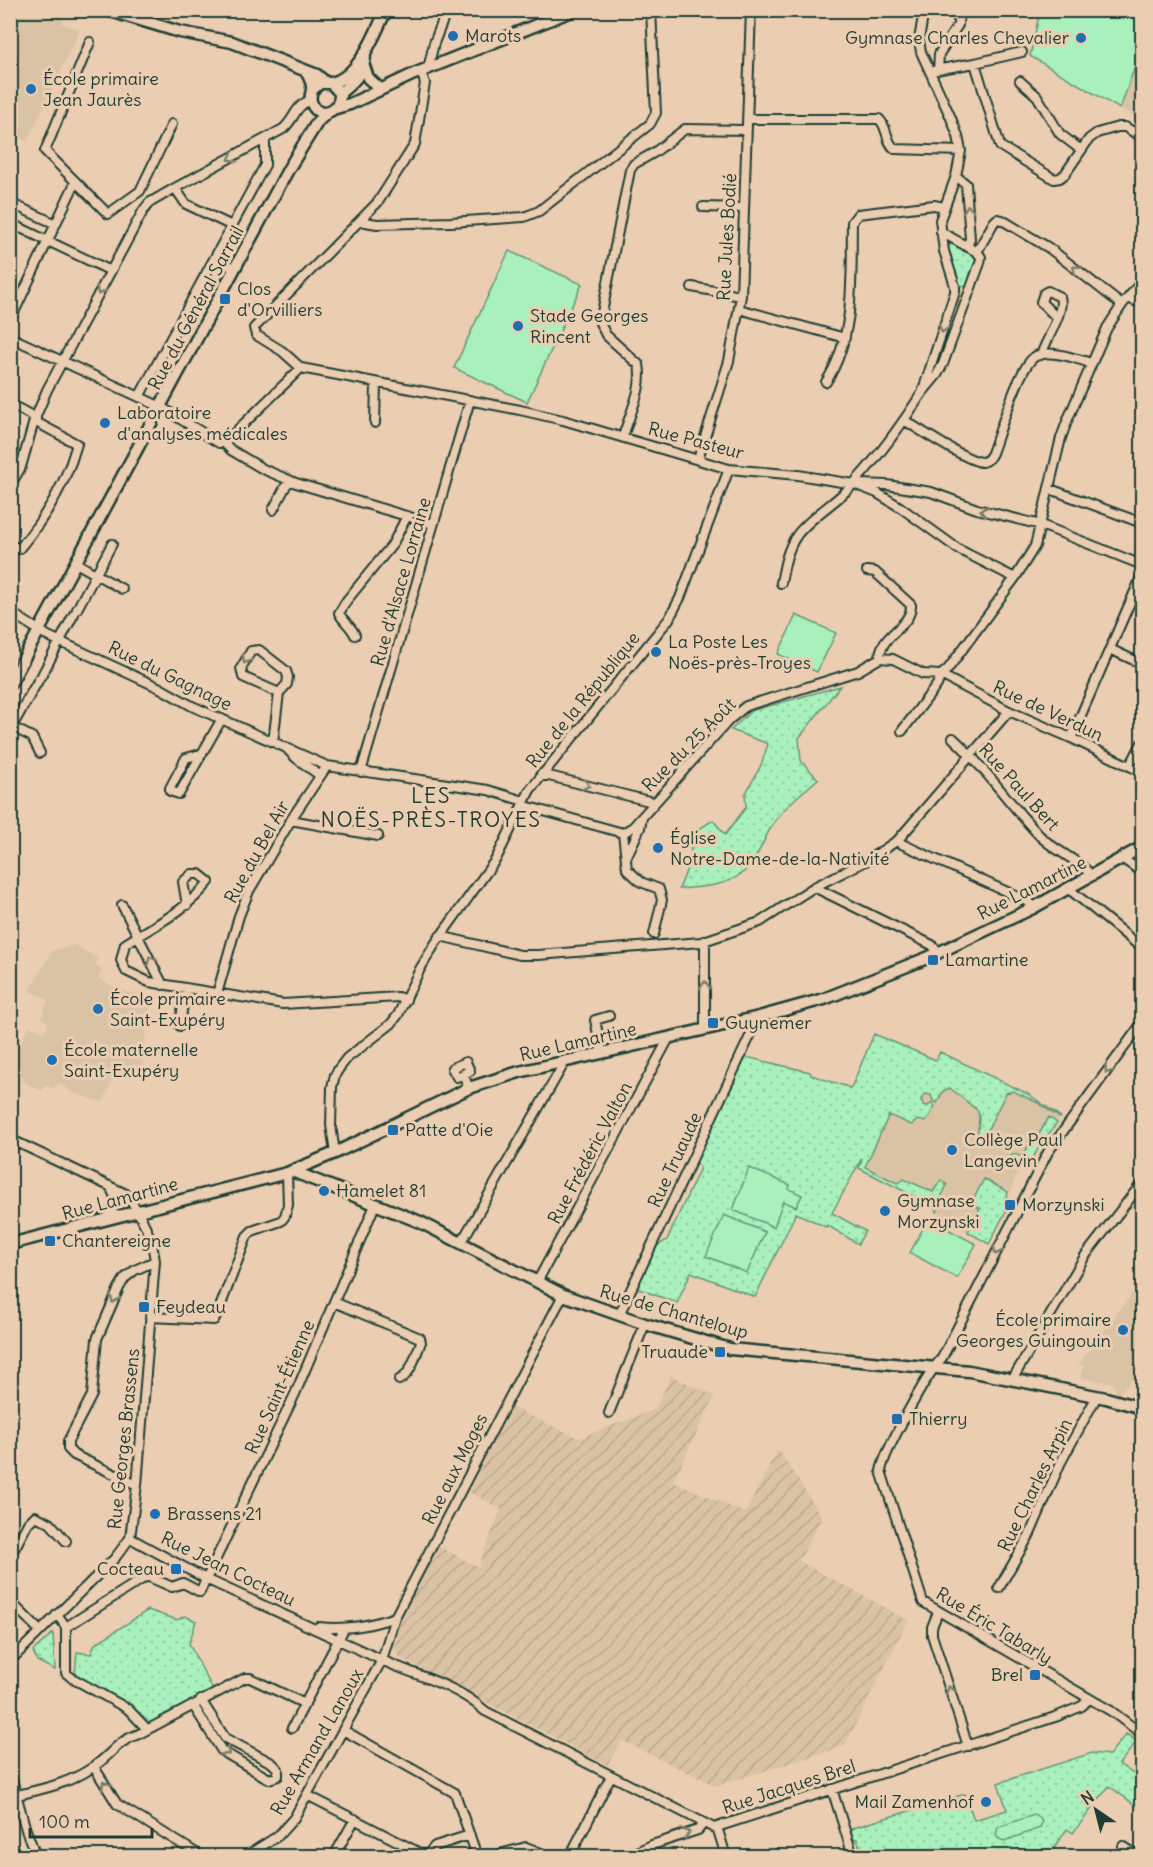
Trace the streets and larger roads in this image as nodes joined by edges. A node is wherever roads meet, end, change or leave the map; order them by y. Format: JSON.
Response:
{"nodes":[{"id":1,"x":107,"y":10,"type":"edge"},
{"id":2,"x":447,"y":10,"type":"edge"},
{"id":3,"x":574,"y":10,"type":"edge"},
{"id":4,"x":651,"y":10,"type":"edge"},
{"id":5,"x":751,"y":10,"type":"edge"},
{"id":6,"x":924,"y":10,"type":"edge"},
{"id":7,"x":959,"y":10,"type":"edge"},
{"id":8,"x":382,"y":11,"type":"edge"},
{"id":9,"x":90,"y":42,"type":"dead end"},
{"id":10,"x":1023,"y":52,"type":"dead end"},
{"id":11,"x":365,"y":53,"type":"junction"},
{"id":12,"x":975,"y":63,"type":"junction"},
{"id":13,"x":364,"y":66,"type":"junction"},
{"id":14,"x":424,"y":70,"type":"junction"},
{"id":15,"x":934,"y":70,"type":"junction"},
{"id":16,"x":306,"y":71,"type":"junction"},
{"id":17,"x":1020,"y":81,"type":"dead end"},
{"id":18,"x":328,"y":83,"type":"junction"},
{"id":19,"x":382,"y":88,"type":"junction"},
{"id":20,"x":340,"y":94,"type":"junction"},
{"id":21,"x":312,"y":99,"type":"junction"},
{"id":22,"x":332,"y":110,"type":"junction"},
{"id":23,"x":747,"y":119,"type":"junction"},
{"id":24,"x":172,"y":124,"type":"dead end"},
{"id":25,"x":746,"y":130,"type":"junction"},
{"id":26,"x":1143,"y":137,"type":"edge"},
{"id":27,"x":265,"y":140,"type":"junction"},
{"id":28,"x":1081,"y":150,"type":"junction"},
{"id":29,"x":960,"y":152,"type":"junction"},
{"id":30,"x":289,"y":168,"type":"junction"},
{"id":31,"x":956,"y":176,"type":"junction"},
{"id":32,"x":75,"y":183,"type":"junction"},
{"id":33,"x":176,"y":188,"type":"junction"},
{"id":34,"x":10,"y":203,"type":"edge"},
{"id":35,"x":703,"y":207,"type":"dead end"},
{"id":36,"x":944,"y":207,"type":"junction"},
{"id":37,"x":744,"y":208,"type":"junction"},
{"id":38,"x":360,"y":221,"type":"junction"},
{"id":39,"x":10,"y":223,"type":"edge"},
{"id":40,"x":56,"y":224,"type":"junction"},
{"id":41,"x":232,"y":226,"type":"junction"},
{"id":42,"x":941,"y":232,"type":"junction"},
{"id":43,"x":48,"y":241,"type":"junction"},
{"id":44,"x":967,"y":247,"type":"junction"},
{"id":45,"x":977,"y":252,"type":"junction"},
{"id":46,"x":215,"y":258,"type":"junction"},
{"id":47,"x":235,"y":269,"type":"junction"},
{"id":48,"x":111,"y":271,"type":"junction"},
{"id":49,"x":1143,"y":281,"type":"edge"},
{"id":50,"x":692,"y":287,"type":"dead end"},
{"id":51,"x":955,"y":292,"type":"junction"},
{"id":52,"x":969,"y":293,"type":"junction"},
{"id":53,"x":741,"y":296,"type":"junction"},
{"id":54,"x":1128,"y":298,"type":"junction"},
{"id":55,"x":1143,"y":304,"type":"edge"},
{"id":56,"x":1122,"y":305,"type":"junction"},
{"id":57,"x":739,"y":309,"type":"junction"},
{"id":58,"x":1057,"y":318,"type":"dead end"},
{"id":59,"x":10,"y":321,"type":"edge"},
{"id":60,"x":10,"y":337,"type":"edge"},
{"id":61,"x":845,"y":338,"type":"junction"},
{"id":62,"x":1041,"y":355,"type":"junction"},
{"id":63,"x":63,"y":361,"type":"junction"},
{"id":64,"x":1091,"y":363,"type":"junction"},
{"id":65,"x":301,"y":368,"type":"junction"},
{"id":66,"x":826,"y":382,"type":"dead end"},
{"id":67,"x":376,"y":384,"type":"junction"},
{"id":68,"x":922,"y":393,"type":"junction"},
{"id":69,"x":139,"y":397,"type":"junction"},
{"id":70,"x":470,"y":400,"type":"junction"},
{"id":71,"x":10,"y":405,"type":"edge"},
{"id":72,"x":161,"y":407,"type":"junction"},
{"id":73,"x":35,"y":419,"type":"junction"},
{"id":74,"x":904,"y":420,"type":"junction"},
{"id":75,"x":375,"y":423,"type":"dead end"},
{"id":76,"x":623,"y":437,"type":"junction"},
{"id":77,"x":224,"y":443,"type":"junction"},
{"id":78,"x":698,"y":459,"type":"junction"},
{"id":79,"x":729,"y":469,"type":"junction"},
{"id":80,"x":289,"y":480,"type":"junction"},
{"id":81,"x":854,"y":484,"type":"junction"},
{"id":82,"x":10,"y":486,"type":"edge"},
{"id":83,"x":909,"y":489,"type":"junction"},
{"id":84,"x":1050,"y":489,"type":"junction"},
{"id":85,"x":900,"y":507,"type":"junction"},
{"id":86,"x":273,"y":510,"type":"dead end"},
{"id":87,"x":407,"y":516,"type":"junction"},
{"id":88,"x":1143,"y":523,"type":"edge"},
{"id":89,"x":433,"y":524,"type":"junction"},
{"id":90,"x":1041,"y":525,"type":"junction"},
{"id":91,"x":10,"y":544,"type":"edge"},
{"id":92,"x":112,"y":544,"type":"dead end"},
{"id":93,"x":76,"y":563,"type":"junction"},
{"id":94,"x":1143,"y":565,"type":"edge"},
{"id":95,"x":867,"y":571,"type":"dead end"},
{"id":96,"x":96,"y":574,"type":"junction"},
{"id":97,"x":1143,"y":575,"type":"edge"},
{"id":98,"x":1015,"y":578,"type":"junction"},
{"id":99,"x":781,"y":583,"type":"dead end"},
{"id":100,"x":122,"y":589,"type":"dead end"},
{"id":101,"x":10,"y":612,"type":"edge"},
{"id":102,"x":39,"y":632,"type":"junction"},
{"id":103,"x":355,"y":635,"type":"dead end"},
{"id":104,"x":59,"y":641,"type":"junction"},
{"id":105,"x":1110,"y":649,"type":"junction"},
{"id":106,"x":880,"y":658,"type":"junction"},
{"id":107,"x":1143,"y":664,"type":"edge"},
{"id":108,"x":941,"y":675,"type":"junction"},
{"id":109,"x":10,"y":684,"type":"edge"},
{"id":110,"x":279,"y":693,"type":"junction"},
{"id":111,"x":1009,"y":711,"type":"junction"},
{"id":112,"x":222,"y":718,"type":"junction"},
{"id":113,"x":11,"y":728,"type":"edge"},
{"id":114,"x":902,"y":731,"type":"dead end"},
{"id":115,"x":953,"y":738,"type":"dead end"},
{"id":116,"x":1071,"y":738,"type":"junction"},
{"id":117,"x":273,"y":742,"type":"junction"},
{"id":118,"x":1143,"y":743,"type":"edge"},
{"id":119,"x":287,"y":749,"type":"junction"},
{"id":120,"x":40,"y":753,"type":"dead end"},
{"id":121,"x":201,"y":754,"type":"junction"},
{"id":122,"x":972,"y":755,"type":"junction"},
{"id":123,"x":327,"y":766,"type":"junction"},
{"id":124,"x":1130,"y":766,"type":"junction"},
{"id":125,"x":362,"y":772,"type":"junction"},
{"id":126,"x":1143,"y":772,"type":"edge"},
{"id":127,"x":541,"y":774,"type":"junction"},
{"id":128,"x":320,"y":775,"type":"junction"},
{"id":129,"x":653,"y":802,"type":"junction"},
{"id":130,"x":523,"y":803,"type":"junction"},
{"id":131,"x":643,"y":814,"type":"junction"},
{"id":132,"x":291,"y":820,"type":"junction"},
{"id":133,"x":626,"y":832,"type":"junction"},
{"id":134,"x":378,"y":836,"type":"dead end"},
{"id":135,"x":635,"y":839,"type":"junction"},
{"id":136,"x":898,"y":840,"type":"junction"},
{"id":137,"x":1143,"y":848,"type":"edge"},
{"id":138,"x":1123,"y":859,"type":"junction"},
{"id":139,"x":626,"y":860,"type":"junction"},
{"id":140,"x":1143,"y":872,"type":"edge"},
{"id":141,"x":1092,"y":876,"type":"junction"},
{"id":142,"x":814,"y":887,"type":"junction"},
{"id":143,"x":1069,"y":889,"type":"junction"},
{"id":144,"x":122,"y":905,"type":"dead end"},
{"id":145,"x":187,"y":905,"type":"dead end"},
{"id":146,"x":1033,"y":908,"type":"junction"},
{"id":147,"x":654,"y":934,"type":"dead end"},
{"id":148,"x":138,"y":935,"type":"junction"},
{"id":149,"x":440,"y":936,"type":"junction"},
{"id":150,"x":705,"y":941,"type":"junction"},
{"id":151,"x":1143,"y":948,"type":"edge"},
{"id":152,"x":938,"y":952,"type":"junction"},
{"id":153,"x":163,"y":985,"type":"junction"},
{"id":154,"x":185,"y":989,"type":"junction"},
{"id":155,"x":217,"y":994,"type":"junction"},
{"id":156,"x":406,"y":1000,"type":"junction"},
{"id":157,"x":609,"y":1016,"type":"dead end"},
{"id":158,"x":759,"y":1017,"type":"junction"},
{"id":159,"x":1143,"y":1023,"type":"edge"},
{"id":160,"x":180,"y":1026,"type":"dead end"},
{"id":161,"x":705,"y":1030,"type":"junction"},
{"id":162,"x":669,"y":1038,"type":"junction"},
{"id":163,"x":602,"y":1053,"type":"junction"},
{"id":164,"x":566,"y":1060,"type":"junction"},
{"id":165,"x":463,"y":1074,"type":"dead end"},
{"id":166,"x":470,"y":1088,"type":"junction"},
{"id":167,"x":10,"y":1139,"type":"edge"},
{"id":168,"x":335,"y":1153,"type":"junction"},
{"id":169,"x":289,"y":1172,"type":"junction"},
{"id":170,"x":1143,"y":1183,"type":"edge"},
{"id":171,"x":110,"y":1186,"type":"junction"},
{"id":172,"x":375,"y":1205,"type":"junction"},
{"id":173,"x":138,"y":1210,"type":"junction"},
{"id":174,"x":104,"y":1220,"type":"junction"},
{"id":175,"x":461,"y":1243,"type":"junction"},
{"id":176,"x":10,"y":1244,"type":"edge"},
{"id":177,"x":154,"y":1261,"type":"junction"},
{"id":178,"x":537,"y":1282,"type":"junction"},
{"id":179,"x":562,"y":1295,"type":"junction"},
{"id":180,"x":334,"y":1302,"type":"junction"},
{"id":181,"x":618,"y":1315,"type":"junction"},
{"id":182,"x":150,"y":1317,"type":"junction"},
{"id":183,"x":645,"y":1324,"type":"junction"},
{"id":184,"x":932,"y":1367,"type":"junction"},
{"id":185,"x":399,"y":1380,"type":"dead end"},
{"id":186,"x":1012,"y":1380,"type":"junction"},
{"id":187,"x":1097,"y":1396,"type":"junction"},
{"id":188,"x":1143,"y":1408,"type":"edge"},
{"id":189,"x":609,"y":1413,"type":"dead end"},
{"id":190,"x":137,"y":1485,"type":"junction"},
{"id":191,"x":130,"y":1538,"type":"junction"},
{"id":192,"x":66,"y":1541,"type":"dead end"},
{"id":193,"x":10,"y":1557,"type":"edge"},
{"id":194,"x":206,"y":1579,"type":"junction"},
{"id":195,"x":999,"y":1588,"type":"dead end"},
{"id":196,"x":10,"y":1601,"type":"edge"},
{"id":197,"x":938,"y":1612,"type":"junction"},
{"id":198,"x":57,"y":1614,"type":"junction"},
{"id":199,"x":395,"y":1617,"type":"junction"},
{"id":200,"x":66,"y":1627,"type":"junction"},
{"id":201,"x":312,"y":1627,"type":"junction"},
{"id":202,"x":344,"y":1629,"type":"junction"},
{"id":203,"x":40,"y":1631,"type":"junction"},
{"id":204,"x":338,"y":1639,"type":"junction"},
{"id":205,"x":382,"y":1660,"type":"junction"},
{"id":206,"x":10,"y":1661,"type":"edge"},
{"id":207,"x":1089,"y":1699,"type":"junction"},
{"id":208,"x":201,"y":1700,"type":"junction"},
{"id":209,"x":305,"y":1704,"type":"junction"},
{"id":210,"x":192,"y":1705,"type":"junction"},
{"id":211,"x":292,"y":1728,"type":"dead end"},
{"id":212,"x":147,"y":1729,"type":"junction"},
{"id":213,"x":343,"y":1730,"type":"junction"},
{"id":214,"x":1143,"y":1734,"type":"edge"},
{"id":215,"x":968,"y":1746,"type":"junction"},
{"id":216,"x":94,"y":1767,"type":"junction"},
{"id":217,"x":10,"y":1772,"type":"edge"},
{"id":218,"x":611,"y":1776,"type":"junction"},
{"id":219,"x":832,"y":1789,"type":"junction"},
{"id":220,"x":307,"y":1795,"type":"junction"},
{"id":221,"x":15,"y":1798,"type":"edge"},
{"id":222,"x":355,"y":1820,"type":"junction"},
{"id":223,"x":704,"y":1823,"type":"junction"},
{"id":224,"x":717,"y":1827,"type":"junction"},
{"id":225,"x":470,"y":1835,"type":"junction"},
{"id":226,"x":1124,"y":1846,"type":"dead end"},
{"id":227,"x":36,"y":1857,"type":"edge"},
{"id":228,"x":201,"y":1857,"type":"edge"},
{"id":229,"x":246,"y":1857,"type":"edge"},
{"id":230,"x":334,"y":1857,"type":"edge"},
{"id":231,"x":426,"y":1857,"type":"edge"},
{"id":232,"x":477,"y":1857,"type":"edge"},
{"id":233,"x":492,"y":1857,"type":"edge"},
{"id":234,"x":549,"y":1857,"type":"edge"},
{"id":235,"x":570,"y":1857,"type":"edge"},
{"id":236,"x":628,"y":1857,"type":"edge"},
{"id":237,"x":726,"y":1857,"type":"edge"},
{"id":238,"x":853,"y":1857,"type":"edge"},
{"id":239,"x":1138,"y":1857,"type":"edge"}],
"edges":[{"from":1,"to":16,"type":"street"},
{"from":2,"to":14,"type":"street"},
{"from":3,"to":14,"type":"street"},
{"from":4,"to":38,"type":"street"},
{"from":5,"to":23,"type":"street","name":"Rue Jules Bodié"},
{"from":6,"to":15,"type":"street"},
{"from":7,"to":15,"type":"street"},
{"from":8,"to":11,"type":"street"},
{"from":9,"to":32,"type":"street"},
{"from":10,"to":12,"type":"street"},
{"from":11,"to":13,"type":"street"},
{"from":11,"to":18,"type":"street"},
{"from":12,"to":15,"type":"street"},
{"from":12,"to":28,"type":"street"},
{"from":13,"to":19,"type":"street"},
{"from":13,"to":20,"type":"street"},
{"from":14,"to":19,"type":"street"},
{"from":14,"to":38,"type":"street"},
{"from":15,"to":29,"type":"street"},
{"from":16,"to":18,"type":"street"},
{"from":16,"to":21,"type":"street"},
{"from":17,"to":28,"type":"street"},
{"from":18,"to":20,"type":"street"},
{"from":18,"to":21,"type":"street"},
{"from":19,"to":20,"type":"street"},
{"from":19,"to":22,"type":"street"},
{"from":20,"to":22,"type":"street"},
{"from":21,"to":22,"type":"street"},
{"from":21,"to":27,"type":"street"},
{"from":21,"to":30,"type":"street","name":"Rue du Général Sarrail"},
{"from":22,"to":30,"type":"street","name":"Rue du Général Sarrail"},
{"from":23,"to":25,"type":"street","name":"Rue Jules Bodié"},
{"from":23,"to":29,"type":"street"},
{"from":24,"to":32,"type":"street"},
{"from":25,"to":37,"type":"street","name":"Rue Jules Bodié"},
{"from":25,"to":76,"type":"street"},
{"from":26,"to":28,"type":"street"},
{"from":27,"to":33,"type":"street","one_way":true},
{"from":27,"to":41,"type":"street","name":"Rue du Général Sarrail"},
{"from":29,"to":31,"type":"street"},
{"from":30,"to":47,"type":"street","name":"Rue du Général Sarrail"},
{"from":31,"to":36,"type":"street"},
{"from":44,"to":31,"type":"street","one_way":true},
{"from":32,"to":40,"type":"street"},
{"from":33,"to":41,"type":"street"},
{"from":33,"to":48,"type":"street"},
{"from":34,"to":40,"type":"street"},
{"from":35,"to":37,"type":"street"},
{"from":36,"to":42,"type":"street"},
{"from":36,"to":61,"type":"street"},
{"from":37,"to":53,"type":"street","name":"Rue Jules Bodié"},
{"from":38,"to":65,"type":"street"},
{"from":39,"to":43,"type":"street"},
{"from":40,"to":43,"type":"street"},
{"from":41,"to":46,"type":"street","name":"Rue du Général Sarrail"},
{"from":42,"to":44,"type":"street"},
{"from":42,"to":51,"type":"street"},
{"from":43,"to":48,"type":"street"},
{"from":43,"to":59,"type":"street"},
{"from":44,"to":45,"type":"street"},
{"from":45,"to":52,"type":"street"},
{"from":56,"to":45,"type":"street","one_way":true},
{"from":46,"to":47,"type":"street"},
{"from":46,"to":69,"type":"street","name":"Rue du Général Sarrail"},
{"from":47,"to":72,"type":"street","name":"Rue du Général Sarrail"},
{"from":48,"to":63,"type":"street","one_way":true},
{"from":49,"to":54,"type":"street"},
{"from":50,"to":53,"type":"street"},
{"from":51,"to":52,"type":"street"},
{"from":51,"to":68,"type":"street","one_way":true},
{"from":52,"to":68,"type":"street"},
{"from":53,"to":57,"type":"street","name":"Rue Jules Bodié"},
{"from":54,"to":55,"type":"street"},
{"from":54,"to":56,"type":"street"},
{"from":56,"to":64,"type":"street"},
{"from":57,"to":61,"type":"street"},
{"from":57,"to":78,"type":"street","name":"Rue Jules Bodié"},
{"from":58,"to":62,"type":"street"},
{"from":60,"to":63,"type":"street"},
{"from":61,"to":66,"type":"street"},
{"from":62,"to":64,"type":"street"},
{"from":62,"to":74,"type":"street"},
{"from":63,"to":69,"type":"street"},
{"from":63,"to":73,"type":"street"},
{"from":64,"to":84,"type":"street"},
{"from":65,"to":67,"type":"street","name":"Rue Pasteur"},
{"from":65,"to":77,"type":"street"},
{"from":67,"to":70,"type":"street","name":"Rue Pasteur"},
{"from":67,"to":75,"type":"street"},
{"from":68,"to":74,"type":"street"},
{"from":69,"to":72,"type":"street"},
{"from":70,"to":76,"type":"street","name":"Rue Pasteur"},
{"from":70,"to":89,"type":"street","name":"Rue d'Alsace Lorraine"},
{"from":71,"to":73,"type":"street"},
{"from":72,"to":77,"type":"street"},
{"from":72,"to":93,"type":"street","name":"Rue du Général Sarrail"},
{"from":73,"to":82,"type":"street"},
{"from":73,"to":91,"type":"street"},
{"from":74,"to":81,"type":"street"},
{"from":76,"to":78,"type":"street","name":"Rue Pasteur"},
{"from":77,"to":80,"type":"street"},
{"from":78,"to":79,"type":"street","name":"Rue Pasteur"},
{"from":79,"to":81,"type":"street","name":"Rue Pasteur"},
{"from":79,"to":127,"type":"street","name":"Rue de la République"},
{"from":80,"to":86,"type":"street"},
{"from":80,"to":87,"type":"street"},
{"from":81,"to":83,"type":"street"},
{"from":81,"to":85,"type":"street","name":"Rue Pasteur"},
{"from":81,"to":99,"type":"street"},
{"from":83,"to":85,"type":"street"},
{"from":90,"to":83,"type":"street","one_way":true},
{"from":84,"to":88,"type":"street"},
{"from":84,"to":90,"type":"street"},
{"from":85,"to":98,"type":"street","name":"Rue Pasteur"},
{"from":87,"to":89,"type":"street"},
{"from":87,"to":103,"type":"street"},
{"from":89,"to":125,"type":"street","name":"Rue d'Alsace Lorraine"},
{"from":90,"to":94,"type":"street"},
{"from":90,"to":98,"type":"street"},
{"from":92,"to":96,"type":"street"},
{"from":93,"to":96,"type":"street"},
{"from":93,"to":102,"type":"street","name":"Rue du Général Sarrail"},
{"from":95,"to":106,"type":"street"},
{"from":96,"to":100,"type":"street"},
{"from":96,"to":104,"type":"street"},
{"from":97,"to":105,"type":"street"},
{"from":98,"to":108,"type":"street"},
{"from":101,"to":102,"type":"street","name":"Rue du Gagnage"},
{"from":102,"to":104,"type":"street","name":"Rue du Gagnage"},
{"from":102,"to":109,"type":"street","name":"Rue du Général Sarrail"},
{"from":104,"to":112,"type":"street","name":"Rue du Gagnage"},
{"from":104,"to":113,"type":"street"},
{"from":105,"to":107,"type":"street"},
{"from":105,"to":116,"type":"street"},
{"from":106,"to":108,"type":"street"},
{"from":106,"to":129,"type":"street","name":"Rue du 25 Août"},
{"from":108,"to":111,"type":"street","name":"Rue de Verdun"},
{"from":108,"to":114,"type":"street"},
{"from":110,"to":110,"type":"street","one_way":true},
{"from":110,"to":117,"type":"street"},
{"from":111,"to":116,"type":"street","name":"Rue de Verdun"},
{"from":111,"to":122,"type":"street"},
{"from":112,"to":117,"type":"street","name":"Rue du Gagnage"},
{"from":112,"to":121,"type":"street"},
{"from":113,"to":120,"type":"street"},
{"from":115,"to":122,"type":"street","name":"Rue Paul Bert"},
{"from":116,"to":124,"type":"street","name":"Rue de Verdun"},
{"from":117,"to":119,"type":"street","name":"Rue du Gagnage"},
{"from":118,"to":124,"type":"street"},
{"from":119,"to":123,"type":"street","name":"Rue du Gagnage"},
{"from":119,"to":128,"type":"street","name":"Rue du Gagnage"},
{"from":121,"to":121,"type":"street"},
{"from":122,"to":136,"type":"street"},
{"from":122,"to":141,"type":"street","name":"Rue Paul Bert"},
{"from":123,"to":125,"type":"street","name":"Rue du Gagnage"},
{"from":123,"to":128,"type":"street","name":"Rue du Bel Air"},
{"from":124,"to":126,"type":"street","name":"Rue de Verdun"},
{"from":125,"to":130,"type":"street","name":"Rue du Gagnage"},
{"from":127,"to":129,"type":"street","one_way":true},
{"from":127,"to":130,"type":"street","name":"Rue de la République"},
{"from":128,"to":132,"type":"street","name":"Rue du Bel Air"},
{"from":129,"to":131,"type":"street","name":"Rue du 25 Août"},
{"from":130,"to":133,"type":"street","name":"Rue du Gagnage"},
{"from":130,"to":149,"type":"street","name":"Rue de la République"},
{"from":131,"to":133,"type":"street","name":"Rue du 25 Août"},
{"from":131,"to":135,"type":"street"},
{"from":132,"to":134,"type":"street"},
{"from":132,"to":155,"type":"street","name":"Rue du Bel Air"},
{"from":133,"to":135,"type":"street"},
{"from":133,"to":139,"type":"street"},
{"from":135,"to":139,"type":"street"},
{"from":136,"to":142,"type":"street"},
{"from":136,"to":146,"type":"street"},
{"from":137,"to":138,"type":"street","name":"Rue Lamartine"},
{"from":138,"to":140,"type":"street"},
{"from":138,"to":141,"type":"street","name":"Rue Lamartine"},
{"from":139,"to":147,"type":"street"},
{"from":141,"to":143,"type":"street","name":"Rue Lamartine"},
{"from":142,"to":150,"type":"street"},
{"from":142,"to":152,"type":"street"},
{"from":143,"to":146,"type":"street","name":"Rue Lamartine"},
{"from":143,"to":151,"type":"street"},
{"from":144,"to":148,"type":"street"},
{"from":145,"to":148,"type":"street"},
{"from":146,"to":152,"type":"street","name":"Rue Lamartine"},
{"from":153,"to":148,"type":"street","one_way":true},
{"from":148,"to":153,"type":"street"},
{"from":149,"to":150,"type":"street"},
{"from":149,"to":156,"type":"street","name":"Rue de la République"},
{"from":161,"to":150,"type":"street","one_way":true},
{"from":152,"to":158,"type":"street","name":"Rue Lamartine"},
{"from":153,"to":154,"type":"street"},
{"from":154,"to":155,"type":"street"},
{"from":154,"to":160,"type":"street"},
{"from":155,"to":156,"type":"street"},
{"from":156,"to":168,"type":"street","name":"Rue de la République"},
{"from":157,"to":163,"type":"street"},
{"from":158,"to":161,"type":"street","name":"Rue Lamartine"},
{"from":158,"to":181,"type":"street","name":"Rue Truaude"},
{"from":159,"to":184,"type":"street","name":"Rue Éric Tabarly","one_way":true},
{"from":161,"to":162,"type":"street","name":"Rue Lamartine"},
{"from":162,"to":163,"type":"street","name":"Rue Lamartine"},
{"from":162,"to":178,"type":"street","name":"Rue Frédéric Valton"},
{"from":163,"to":164,"type":"street","name":"Rue Lamartine"},
{"from":164,"to":166,"type":"street","name":"Rue Lamartine"},
{"from":164,"to":175,"type":"street"},
{"from":165,"to":166,"type":"street"},
{"from":166,"to":168,"type":"street","name":"Rue Lamartine"},
{"from":167,"to":171,"type":"street"},
{"from":168,"to":169,"type":"street","name":"Rue Lamartine"},
{"from":169,"to":172,"type":"street","name":"Rue de Chanteloup"},
{"from":169,"to":173,"type":"street","name":"Rue Lamartine"},
{"from":169,"to":182,"type":"street"},
{"from":170,"to":186,"type":"street"},
{"from":171,"to":173,"type":"street"},
{"from":171,"to":174,"type":"street"},
{"from":172,"to":175,"type":"street","name":"Rue de Chanteloup"},
{"from":172,"to":180,"type":"street","name":"Rue Saint-Étienne"},
{"from":173,"to":174,"type":"street","name":"Rue Lamartine"},
{"from":173,"to":177,"type":"street","name":"Rue Georges Brassens"},
{"from":174,"to":176,"type":"street","name":"Rue Lamartine"},
{"from":175,"to":178,"type":"street","name":"Rue de Chanteloup"},
{"from":177,"to":182,"type":"street","name":"Rue Georges Brassens"},
{"from":177,"to":190,"type":"street","one_way":true},
{"from":178,"to":179,"type":"street","name":"Rue de Chanteloup"},
{"from":179,"to":181,"type":"street","name":"Rue de Chanteloup"},
{"from":179,"to":199,"type":"street","name":"Rue aux Moges"},
{"from":180,"to":185,"type":"street"},
{"from":180,"to":194,"type":"street","name":"Rue Saint-Étienne"},
{"from":181,"to":183,"type":"street","name":"Rue de Chanteloup"},
{"from":182,"to":190,"type":"street","name":"Rue Georges Brassens"},
{"from":183,"to":184,"type":"street","name":"Rue de Chanteloup"},
{"from":183,"to":189,"type":"street"},
{"from":184,"to":186,"type":"street","name":"Rue de Chanteloup"},
{"from":184,"to":197,"type":"street","name":"Rue Éric Tabarly"},
{"from":186,"to":187,"type":"street","name":"Rue de Chanteloup"},
{"from":187,"to":188,"type":"street","name":"Rue de Chanteloup"},
{"from":187,"to":195,"type":"street","name":"Rue Charles Arpin"},
{"from":190,"to":191,"type":"street","name":"Rue Georges Brassens"},
{"from":191,"to":194,"type":"street","name":"Rue Jean Cocteau"},
{"from":191,"to":198,"type":"street","name":"Rue Georges Brassens"},
{"from":192,"to":193,"type":"street"},
{"from":194,"to":200,"type":"street"},
{"from":194,"to":201,"type":"street","name":"Rue Jean Cocteau"},
{"from":196,"to":203,"type":"street"},
{"from":197,"to":207,"type":"street","name":"Rue Éric Tabarly"},
{"from":215,"to":197,"type":"street","one_way":true},
{"from":198,"to":200,"type":"street"},
{"from":198,"to":203,"type":"street","name":"Rue Georges Brassens"},
{"from":199,"to":202,"type":"street","name":"Rue Jean Cocteau"},
{"from":199,"to":205,"type":"street","name":"Rue aux Moges"},
{"from":200,"to":212,"type":"street"},
{"from":201,"to":202,"type":"street","name":"Rue Jean Cocteau"},
{"from":201,"to":204,"type":"street","name":"Rue Jean Cocteau"},
{"from":202,"to":204,"type":"street"},
{"from":203,"to":206,"type":"street","name":"Rue Georges Brassens"},
{"from":204,"to":205,"type":"street","name":"Rue Jean Cocteau"},
{"from":204,"to":209,"type":"street"},
{"from":205,"to":213,"type":"street","name":"Rue Armand Lanoux"},
{"from":205,"to":218,"type":"street","name":"Rue Jacques Brel"},
{"from":207,"to":214,"type":"street","name":"Rue Éric Tabarly"},
{"from":207,"to":215,"type":"street","name":"Rue Jacques Brel"},
{"from":208,"to":209,"type":"street"},
{"from":208,"to":210,"type":"street"},
{"from":210,"to":208,"type":"street","one_way":true},
{"from":209,"to":211,"type":"street"},
{"from":210,"to":212,"type":"street"},
{"from":212,"to":216,"type":"street"},
{"from":213,"to":220,"type":"street","name":"Rue Armand Lanoux"},
{"from":213,"to":225,"type":"street"},
{"from":215,"to":219,"type":"street","name":"Rue Jacques Brel"},
{"from":216,"to":221,"type":"street"},
{"from":228,"to":216,"type":"street","one_way":true},
{"from":217,"to":221,"type":"street"},
{"from":218,"to":223,"type":"street","name":"Rue Jacques Brel"},
{"from":218,"to":235,"type":"street"},
{"from":219,"to":224,"type":"street","name":"Rue Jacques Brel"},
{"from":219,"to":238,"type":"street"},
{"from":220,"to":222,"type":"street"},
{"from":220,"to":229,"type":"street","name":"Rue Armand Lanoux"},
{"from":221,"to":227,"type":"street"},
{"from":222,"to":230,"type":"street"},
{"from":222,"to":231,"type":"street"},
{"from":223,"to":224,"type":"street","name":"Rue Jacques Brel"},
{"from":236,"to":223,"type":"street","one_way":true},
{"from":224,"to":237,"type":"street"},
{"from":225,"to":231,"type":"street"},
{"from":225,"to":232,"type":"street"},
{"from":226,"to":239,"type":"street"},
{"from":233,"to":234,"type":"street"}]}
